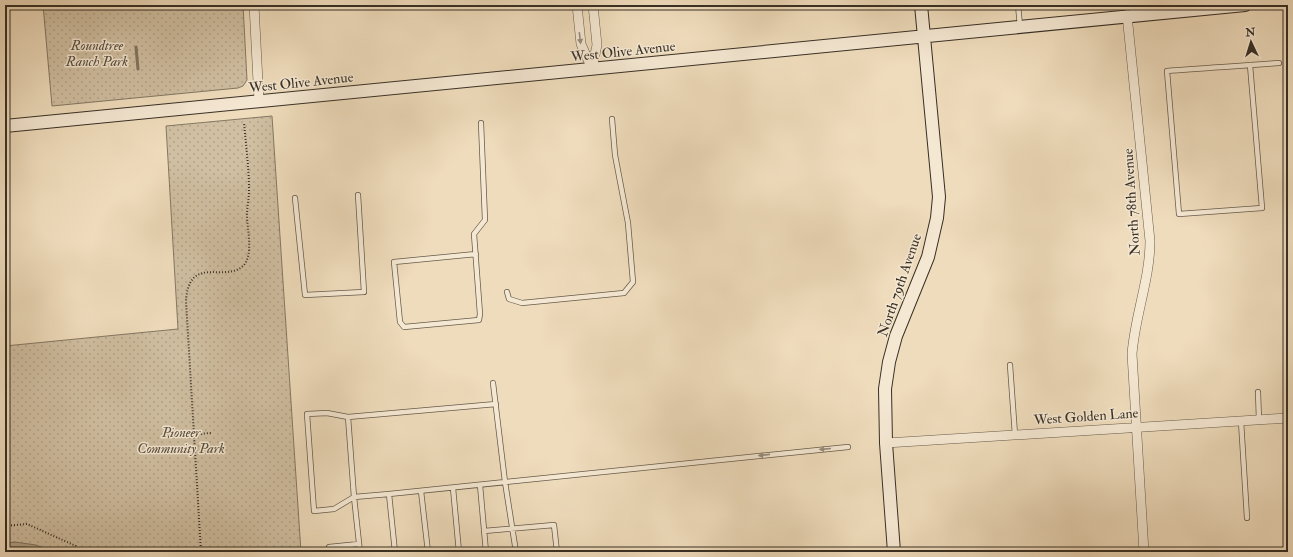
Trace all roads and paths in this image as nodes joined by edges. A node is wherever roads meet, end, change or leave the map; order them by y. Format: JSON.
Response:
{"nodes":[{"id":1,"x":254,"y":5,"type":"edge"},
{"id":2,"x":577,"y":5,"type":"edge"},
{"id":3,"x":593,"y":5,"type":"edge"},
{"id":4,"x":921,"y":5,"type":"edge"},
{"id":5,"x":1018,"y":5,"type":"edge"},
{"id":6,"x":1245,"y":5,"type":"edge"},
{"id":7,"x":1127,"y":16,"type":"junction"},
{"id":8,"x":1020,"y":26,"type":"junction"},
{"id":9,"x":924,"y":36,"type":"junction"},
{"id":10,"x":1279,"y":63,"type":"dead end"},
{"id":11,"x":1250,"y":65,"type":"junction"},
{"id":12,"x":592,"y":69,"type":"junction"},
{"id":13,"x":259,"y":101,"type":"junction"},
{"id":14,"x":612,"y":119,"type":"dead end"},
{"id":15,"x":244,"y":123,"type":"dead end"},
{"id":16,"x":481,"y":123,"type":"dead end"},
{"id":17,"x":5,"y":126,"type":"edge"},
{"id":18,"x":358,"y":194,"type":"dead end"},
{"id":19,"x":295,"y":198,"type":"dead end"},
{"id":20,"x":476,"y":254,"type":"junction"},
{"id":21,"x":507,"y":292,"type":"dead end"},
{"id":22,"x":1010,"y":365,"type":"dead end"},
{"id":23,"x":493,"y":383,"type":"dead end"},
{"id":24,"x":1258,"y":392,"type":"dead end"},
{"id":25,"x":496,"y":404,"type":"junction"},
{"id":26,"x":348,"y":417,"type":"junction"},
{"id":27,"x":1288,"y":418,"type":"edge"},
{"id":28,"x":1259,"y":420,"type":"junction"},
{"id":29,"x":1242,"y":421,"type":"junction"},
{"id":30,"x":1136,"y":427,"type":"junction"},
{"id":31,"x":211,"y":433,"type":"dead end"},
{"id":32,"x":194,"y":434,"type":"junction"},
{"id":33,"x":1015,"y":435,"type":"junction"},
{"id":34,"x":165,"y":436,"type":"dead end"},
{"id":35,"x":886,"y":443,"type":"junction"},
{"id":36,"x":848,"y":447,"type":"dead end"},
{"id":37,"x":504,"y":482,"type":"junction"},
{"id":38,"x":480,"y":485,"type":"junction"},
{"id":39,"x":453,"y":488,"type":"junction"},
{"id":40,"x":421,"y":491,"type":"junction"},
{"id":41,"x":389,"y":494,"type":"junction"},
{"id":42,"x":354,"y":497,"type":"junction"},
{"id":43,"x":1247,"y":518,"type":"dead end"},
{"id":44,"x":5,"y":526,"type":"edge"},
{"id":45,"x":514,"y":528,"type":"junction"},
{"id":46,"x":484,"y":531,"type":"junction"},
{"id":47,"x":359,"y":544,"type":"junction"},
{"id":48,"x":81,"y":552,"type":"edge"},
{"id":49,"x":201,"y":552,"type":"edge"},
{"id":50,"x":329,"y":552,"type":"edge"},
{"id":51,"x":360,"y":552,"type":"edge"},
{"id":52,"x":395,"y":552,"type":"edge"},
{"id":53,"x":428,"y":552,"type":"edge"},
{"id":54,"x":460,"y":552,"type":"edge"},
{"id":55,"x":486,"y":552,"type":"edge"},
{"id":56,"x":516,"y":552,"type":"edge"},
{"id":57,"x":557,"y":552,"type":"edge"},
{"id":58,"x":894,"y":552,"type":"edge"},
{"id":59,"x":1144,"y":552,"type":"edge"}],
"edges":[{"from":1,"to":13,"type":"street"},
{"from":2,"to":12,"type":"street","one_way":true},
{"from":3,"to":12,"type":"street"},
{"from":4,"to":9,"type":"main road","name":"North 79th Avenue"},
{"from":5,"to":8,"type":"lane"},
{"from":6,"to":7,"type":"main road","name":"West Olive Avenue"},
{"from":7,"to":8,"type":"main road","name":"West Olive Avenue"},
{"from":7,"to":30,"type":"street","name":"North 78th Avenue"},
{"from":8,"to":9,"type":"main road","name":"West Olive Avenue"},
{"from":9,"to":12,"type":"main road","name":"West Olive Avenue"},
{"from":9,"to":35,"type":"main road","name":"North 79th Avenue"},
{"from":10,"to":11,"type":"lane"},
{"from":11,"to":11,"type":"lane"},
{"from":12,"to":13,"type":"main road","name":"West Olive Avenue"},
{"from":13,"to":17,"type":"main road","name":"West Olive Avenue"},
{"from":14,"to":21,"type":"lane"},
{"from":15,"to":32,"type":"path"},
{"from":16,"to":20,"type":"lane"},
{"from":18,"to":19,"type":"lane"},
{"from":20,"to":20,"type":"lane"},
{"from":22,"to":33,"type":"lane"},
{"from":23,"to":25,"type":"lane"},
{"from":24,"to":28,"type":"lane"},
{"from":25,"to":26,"type":"lane"},
{"from":25,"to":37,"type":"lane"},
{"from":26,"to":42,"type":"lane"},
{"from":26,"to":42,"type":"lane"},
{"from":27,"to":28,"type":"street","name":"West Golden Lane"},
{"from":28,"to":29,"type":"street","name":"West Golden Lane"},
{"from":29,"to":30,"type":"street","name":"West Golden Lane"},
{"from":29,"to":43,"type":"lane"},
{"from":30,"to":33,"type":"street","name":"West Golden Lane"},
{"from":30,"to":59,"type":"street","name":"North 78th Avenue"},
{"from":31,"to":32,"type":"path"},
{"from":32,"to":34,"type":"path"},
{"from":32,"to":49,"type":"path"},
{"from":33,"to":35,"type":"street","name":"West Golden Lane"},
{"from":35,"to":58,"type":"main road","name":"North 79th Avenue"},
{"from":36,"to":37,"type":"lane","one_way":true},
{"from":37,"to":38,"type":"lane"},
{"from":37,"to":45,"type":"lane"},
{"from":38,"to":39,"type":"lane"},
{"from":38,"to":46,"type":"lane"},
{"from":39,"to":40,"type":"lane"},
{"from":39,"to":54,"type":"lane"},
{"from":40,"to":41,"type":"lane"},
{"from":40,"to":53,"type":"lane"},
{"from":41,"to":42,"type":"lane"},
{"from":41,"to":52,"type":"lane"},
{"from":42,"to":47,"type":"lane"},
{"from":44,"to":48,"type":"path"},
{"from":45,"to":46,"type":"lane"},
{"from":45,"to":56,"type":"lane"},
{"from":45,"to":57,"type":"lane"},
{"from":46,"to":55,"type":"lane"},
{"from":47,"to":50,"type":"lane"},
{"from":47,"to":51,"type":"lane"}]}
